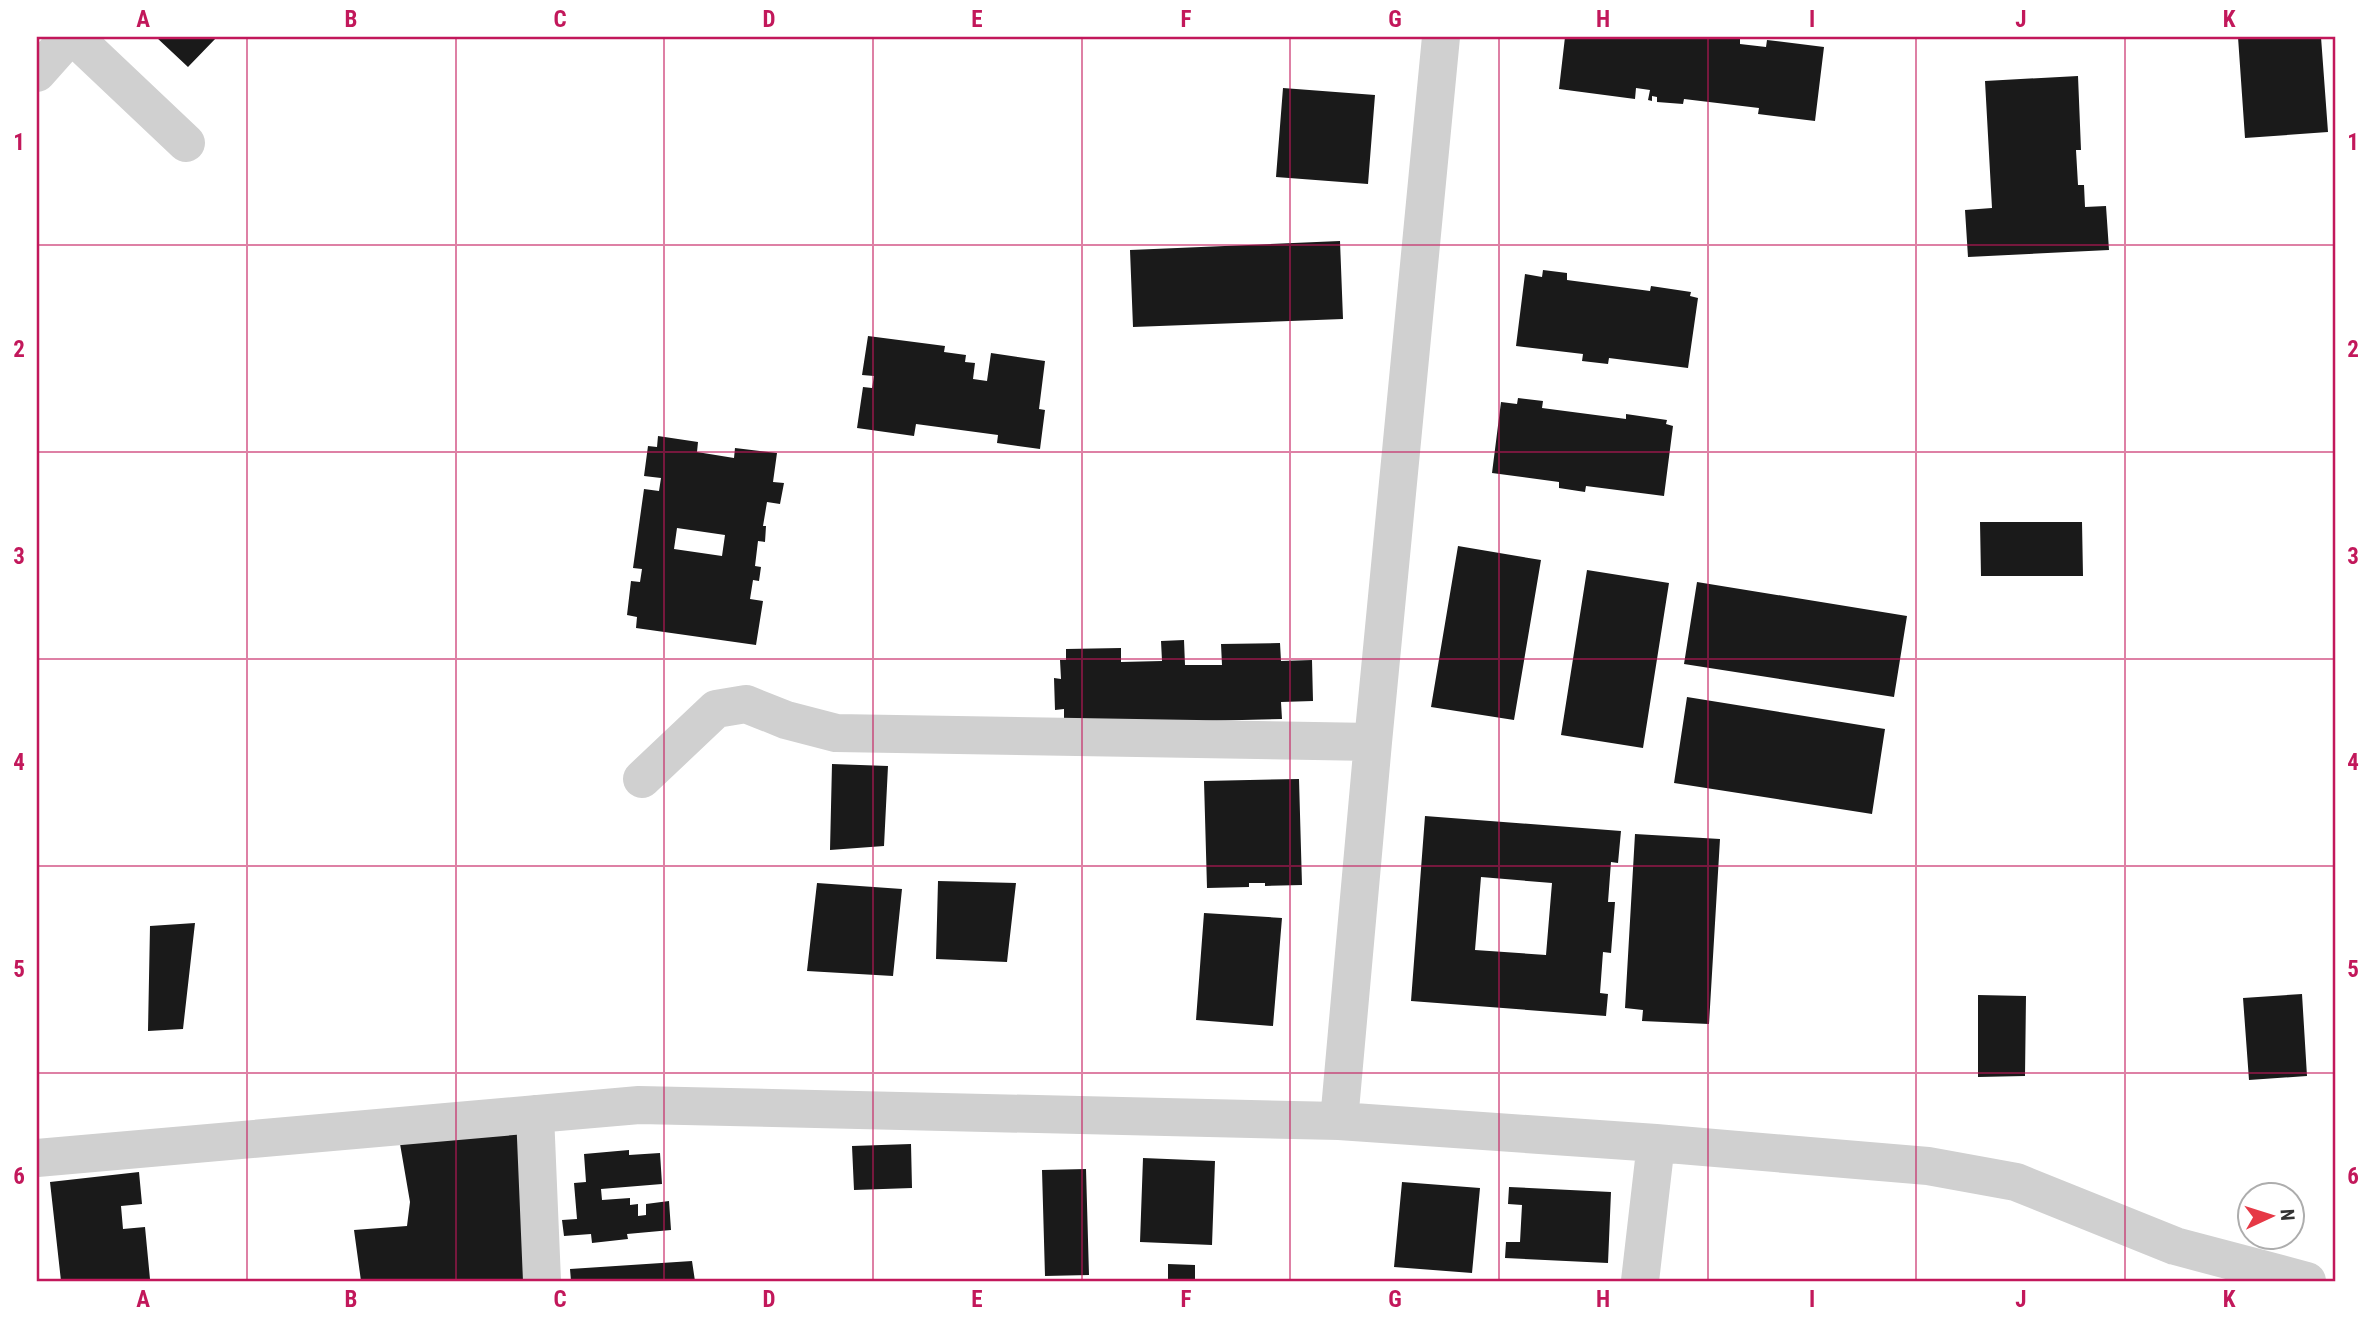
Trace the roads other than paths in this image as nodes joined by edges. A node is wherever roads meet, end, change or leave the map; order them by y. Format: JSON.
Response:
{"nodes":[{"id":1,"x":69,"y":37,"type":"edge"},
{"id":2,"x":74,"y":37,"type":"edge"},
{"id":3,"x":1441,"y":37,"type":"edge"},
{"id":4,"x":37,"y":74,"type":"edge"},
{"id":5,"x":186,"y":143,"type":"dead end"},
{"id":6,"x":1373,"y":742,"type":"junction"},
{"id":7,"x":642,"y":779,"type":"dead end"},
{"id":8,"x":535,"y":1114,"type":"junction"},
{"id":9,"x":1339,"y":1121,"type":"junction"},
{"id":10,"x":1656,"y":1143,"type":"junction"},
{"id":11,"x":37,"y":1158,"type":"edge"},
{"id":12,"x":542,"y":1281,"type":"edge"},
{"id":13,"x":1640,"y":1281,"type":"edge"},
{"id":14,"x":2307,"y":1281,"type":"edge"}],
"edges":[{"from":1,"to":4,"type":"street"},
{"from":2,"to":5,"type":"street"},
{"from":3,"to":6,"type":"street"},
{"from":6,"to":7,"type":"street"},
{"from":6,"to":9,"type":"street"},
{"from":8,"to":9,"type":"street"},
{"from":8,"to":11,"type":"street"},
{"from":8,"to":12,"type":"street"},
{"from":9,"to":10,"type":"street"},
{"from":10,"to":13,"type":"street"},
{"from":10,"to":14,"type":"street"}]}
